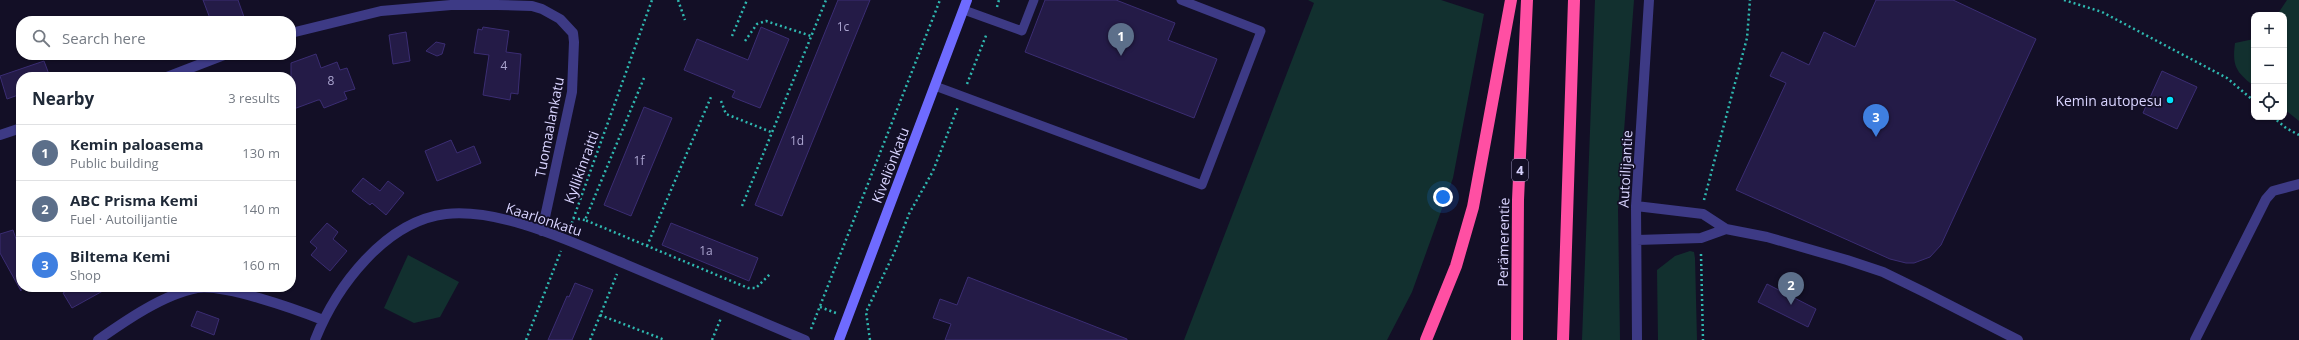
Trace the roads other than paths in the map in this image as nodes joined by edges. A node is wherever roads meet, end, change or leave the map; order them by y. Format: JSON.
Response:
{"nodes":[{"id":1,"x":1034,"y":0,"type":"edge"},
{"id":2,"x":1181,"y":0,"type":"edge"},
{"id":3,"x":1512,"y":0,"type":"edge"},
{"id":4,"x":1527,"y":0,"type":"edge"},
{"id":5,"x":1574,"y":0,"type":"edge"},
{"id":6,"x":1649,"y":0,"type":"edge"},
{"id":7,"x":966,"y":5,"type":"edge"},
{"id":8,"x":296,"y":32,"type":"edge"},
{"id":9,"x":211,"y":60,"type":"edge"},
{"id":10,"x":180,"y":72,"type":"edge"},
{"id":11,"x":935,"y":86,"type":"junction"},
{"id":12,"x":16,"y":130,"type":"edge"},
{"id":13,"x":0,"y":135,"type":"edge"},
{"id":14,"x":2299,"y":184,"type":"edge"},
{"id":15,"x":1636,"y":206,"type":"junction"},
{"id":16,"x":1726,"y":229,"type":"junction"},
{"id":17,"x":542,"y":231,"type":"junction"},
{"id":18,"x":1637,"y":240,"type":"junction"},
{"id":19,"x":186,"y":292,"type":"edge"},
{"id":20,"x":233,"y":292,"type":"edge"},
{"id":21,"x":323,"y":320,"type":"junction"},
{"id":22,"x":98,"y":340,"type":"edge"},
{"id":23,"x":315,"y":340,"type":"edge"},
{"id":24,"x":805,"y":340,"type":"edge"},
{"id":25,"x":839,"y":340,"type":"edge"},
{"id":26,"x":1426,"y":340,"type":"edge"},
{"id":27,"x":1517,"y":340,"type":"edge"},
{"id":28,"x":1563,"y":340,"type":"edge"},
{"id":29,"x":1637,"y":340,"type":"edge"},
{"id":30,"x":2018,"y":340,"type":"edge"},
{"id":31,"x":2195,"y":340,"type":"edge"}],
"edges":[{"from":1,"to":7,"type":"lane"},
{"from":2,"to":11,"type":"lane"},
{"from":3,"to":26,"type":"highway"},
{"from":4,"to":27,"type":"highway","name":"Perämerentie","number":"4"},
{"from":5,"to":28,"type":"highway"},
{"from":6,"to":15,"type":"street","name":"Autoilijantie"},
{"from":7,"to":11,"type":"main road","name":"Kiveliönkatu"},
{"from":8,"to":17,"type":"street","name":"Tuomaalankatu"},
{"from":9,"to":10,"type":"street"},
{"from":11,"to":25,"type":"main road","name":"Kiveliönkatu"},
{"from":12,"to":13,"type":"street"},
{"from":14,"to":31,"type":"street"},
{"from":15,"to":16,"type":"street"},
{"from":15,"to":18,"type":"street","name":"Autoilijantie"},
{"from":16,"to":18,"type":"street"},
{"from":16,"to":30,"type":"street"},
{"from":17,"to":21,"type":"street","name":"Kaarlonkatu"},
{"from":17,"to":24,"type":"street","name":"Kaarlonkatu"},
{"from":18,"to":29,"type":"street","name":"Autoilijantie"},
{"from":19,"to":22,"type":"street"},
{"from":20,"to":21,"type":"street"},
{"from":21,"to":23,"type":"street","name":"Kaarlonkatu"}]}
